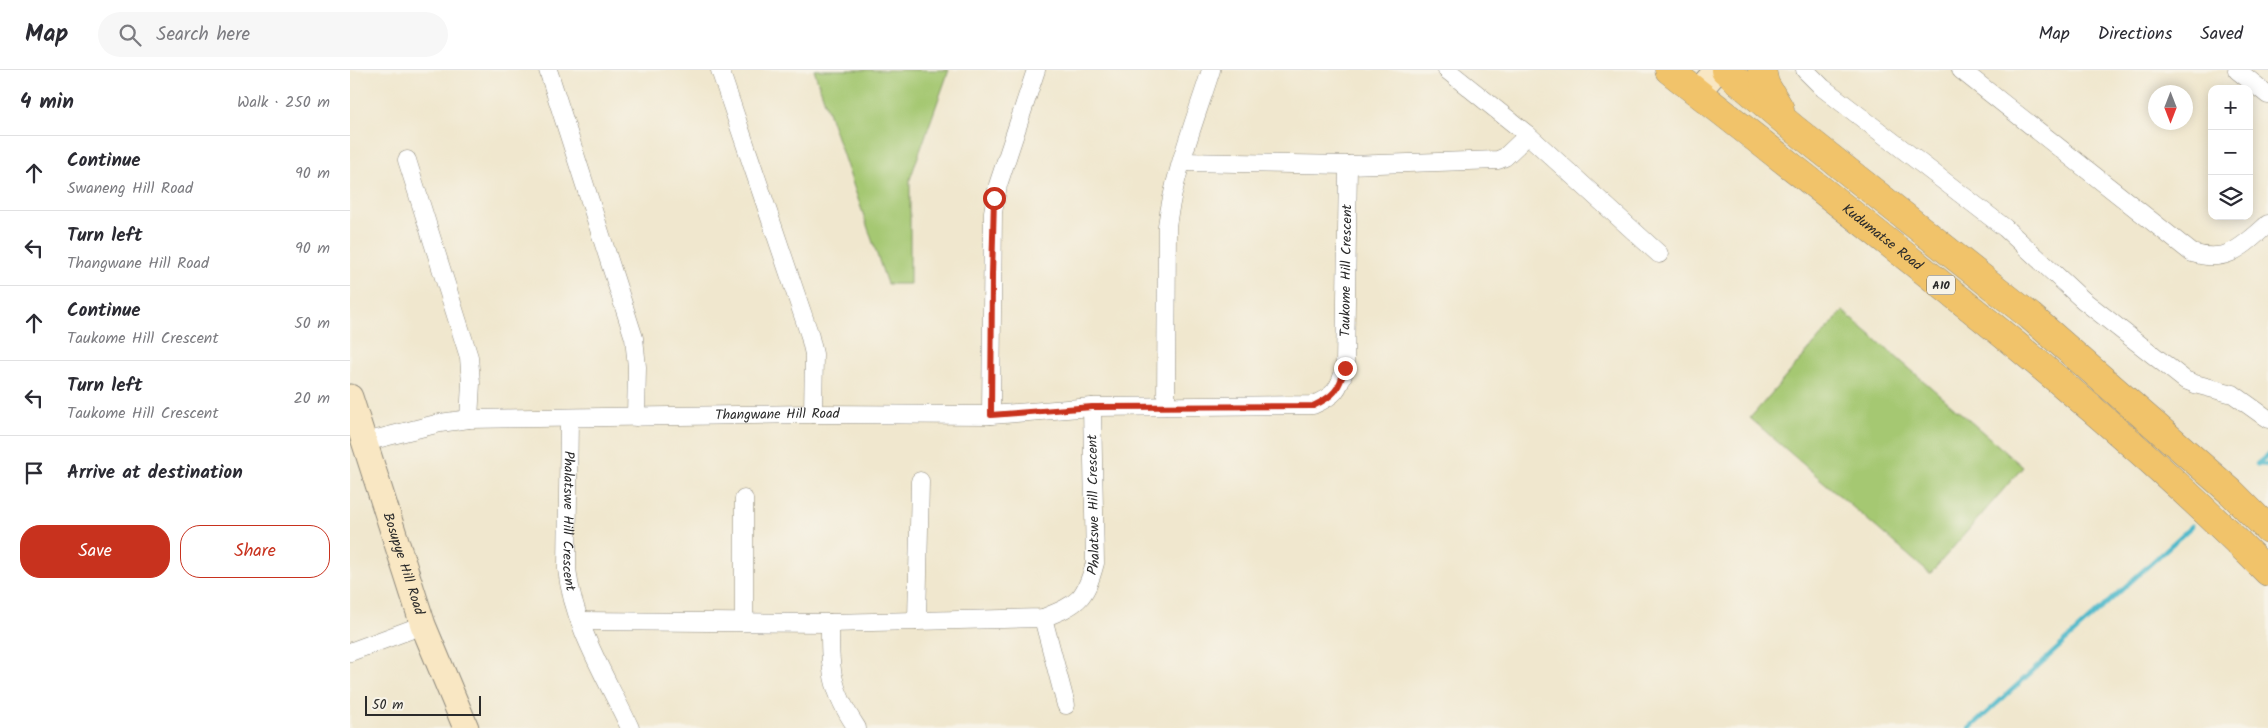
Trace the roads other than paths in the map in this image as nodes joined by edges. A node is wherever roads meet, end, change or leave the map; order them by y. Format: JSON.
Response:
{"nodes":[{"id":1,"x":548,"y":70,"type":"edge"},
{"id":2,"x":720,"y":70,"type":"edge"},
{"id":3,"x":1036,"y":70,"type":"edge"},
{"id":4,"x":1212,"y":70,"type":"edge"},
{"id":5,"x":1448,"y":70,"type":"edge"},
{"id":6,"x":1669,"y":70,"type":"edge"},
{"id":7,"x":1717,"y":70,"type":"edge"},
{"id":8,"x":1725,"y":70,"type":"edge"},
{"id":9,"x":1762,"y":70,"type":"edge"},
{"id":10,"x":1805,"y":70,"type":"edge"},
{"id":11,"x":1961,"y":70,"type":"edge"},
{"id":12,"x":2237,"y":70,"type":"edge"},
{"id":13,"x":1698,"y":93,"type":"junction"},
{"id":14,"x":2268,"y":95,"type":"edge"},
{"id":15,"x":1792,"y":127,"type":"junction"},
{"id":16,"x":1528,"y":135,"type":"junction"},
{"id":17,"x":407,"y":160,"type":"dead end"},
{"id":18,"x":1182,"y":162,"type":"junction"},
{"id":19,"x":1348,"y":165,"type":"junction"},
{"id":20,"x":2268,"y":224,"type":"edge"},
{"id":21,"x":1659,"y":254,"type":"dead end"},
{"id":22,"x":350,"y":397,"type":"edge"},
{"id":23,"x":1166,"y":406,"type":"junction"},
{"id":24,"x":1192,"y":406,"type":"joint"},
{"id":25,"x":1092,"y":407,"type":"junction"},
{"id":26,"x":813,"y":414,"type":"junction"},
{"id":27,"x":991,"y":415,"type":"junction"},
{"id":28,"x":636,"y":417,"type":"junction"},
{"id":29,"x":469,"y":419,"type":"junction"},
{"id":30,"x":569,"y":419,"type":"junction"},
{"id":31,"x":2268,"y":419,"type":"edge"},
{"id":32,"x":365,"y":442,"type":"junction"},
{"id":33,"x":920,"y":481,"type":"dead end"},
{"id":34,"x":744,"y":499,"type":"dead end"},
{"id":35,"x":2268,"y":530,"type":"edge"},
{"id":36,"x":2268,"y":572,"type":"edge"},
{"id":37,"x":1043,"y":618,"type":"junction"},
{"id":38,"x":580,"y":621,"type":"junction"},
{"id":39,"x":744,"y":621,"type":"junction"},
{"id":40,"x":917,"y":621,"type":"junction"},
{"id":41,"x":830,"y":623,"type":"junction"},
{"id":42,"x":423,"y":625,"type":"junction"},
{"id":43,"x":350,"y":652,"type":"edge"},
{"id":44,"x":1066,"y":705,"type":"dead end"},
{"id":45,"x":466,"y":728,"type":"edge"},
{"id":46,"x":630,"y":728,"type":"edge"},
{"id":47,"x":857,"y":728,"type":"edge"}],
"edges":[{"from":1,"to":28,"type":"street"},
{"from":2,"to":26,"type":"street"},
{"from":3,"to":27,"type":"street"},
{"from":4,"to":18,"type":"street"},
{"from":5,"to":16,"type":"street"},
{"from":6,"to":13,"type":"main road","name":"Kudumatse Road","number":"A10"},
{"from":7,"to":13,"type":"street"},
{"from":8,"to":15,"type":"main road","number":"A10"},
{"from":9,"to":15,"type":"main road"},
{"from":10,"to":31,"type":"street"},
{"from":11,"to":20,"type":"street"},
{"from":12,"to":14,"type":"street"},
{"from":13,"to":36,"type":"main road","name":"Kudumatse Road","number":"A10"},
{"from":15,"to":35,"type":"main road","number":"A10"},
{"from":16,"to":19,"type":"street"},
{"from":16,"to":21,"type":"street"},
{"from":17,"to":29,"type":"street"},
{"from":18,"to":19,"type":"street"},
{"from":18,"to":23,"type":"street"},
{"from":19,"to":24,"type":"street","name":"Taukome Hill Crescent"},
{"from":22,"to":32,"type":"street","name":"Bosupye Hill Road"},
{"from":23,"to":24,"type":"street","name":"Thangwane Hill Road"},
{"from":23,"to":25,"type":"street","name":"Thangwane Hill Road"},
{"from":25,"to":27,"type":"street","name":"Thangwane Hill Road"},
{"from":25,"to":37,"type":"street","name":"Phalatswe Hill Crescent"},
{"from":26,"to":27,"type":"street","name":"Thangwane Hill Road"},
{"from":26,"to":28,"type":"street","name":"Thangwane Hill Road"},
{"from":28,"to":30,"type":"street","name":"Thangwane Hill Road"},
{"from":29,"to":30,"type":"street","name":"Thangwane Hill Road"},
{"from":29,"to":32,"type":"street","name":"Thangwane Hill Road"},
{"from":30,"to":38,"type":"street","name":"Phalatswe Hill Crescent"},
{"from":32,"to":42,"type":"street","name":"Bosupye Hill Road"},
{"from":33,"to":40,"type":"street"},
{"from":34,"to":39,"type":"street"},
{"from":37,"to":40,"type":"street"},
{"from":37,"to":44,"type":"street"},
{"from":38,"to":39,"type":"street"},
{"from":38,"to":46,"type":"street","name":"Phalatswe Hill Crescent"},
{"from":39,"to":41,"type":"street"},
{"from":40,"to":41,"type":"street"},
{"from":41,"to":47,"type":"street"},
{"from":42,"to":43,"type":"street"},
{"from":42,"to":45,"type":"street","name":"Bosupye Hill Road"}]}
